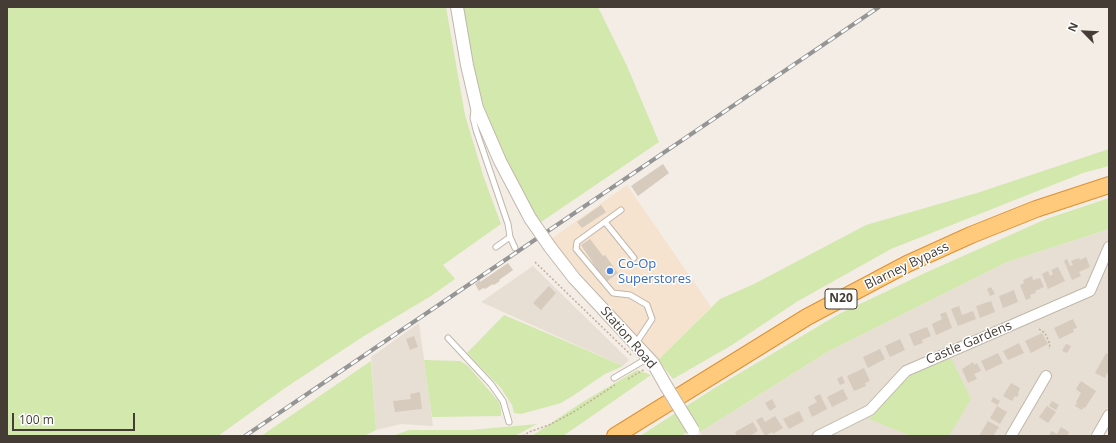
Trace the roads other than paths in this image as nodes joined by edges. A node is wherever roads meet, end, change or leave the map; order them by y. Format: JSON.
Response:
{"nodes":[{"id":1,"x":457,"y":7,"type":"edge"},
{"id":2,"x":477,"y":108,"type":"junction"},
{"id":3,"x":1109,"y":182,"type":"edge"},
{"id":4,"x":1109,"y":185,"type":"edge"},
{"id":5,"x":1083,"y":193,"type":"junction"},
{"id":6,"x":621,"y":210,"type":"dead end"},
{"id":7,"x":605,"y":222,"type":"junction"},
{"id":8,"x":510,"y":237,"type":"junction"},
{"id":9,"x":496,"y":247,"type":"dead end"},
{"id":10,"x":1109,"y":247,"type":"edge"},
{"id":11,"x":514,"y":248,"type":"dead end"},
{"id":12,"x":634,"y":258,"type":"dead end"},
{"id":13,"x":448,"y":338,"type":"dead end"},
{"id":14,"x":635,"y":344,"type":"junction"},
{"id":15,"x":644,"y":361,"type":"junction"},
{"id":16,"x":614,"y":378,"type":"dead end"},
{"id":17,"x":1041,"y":379,"type":"dead end"},
{"id":18,"x":1109,"y":414,"type":"edge"},
{"id":19,"x":509,"y":422,"type":"dead end"},
{"id":20,"x":695,"y":433,"type":"edge"},
{"id":21,"x":615,"y":436,"type":"edge"},
{"id":22,"x":818,"y":436,"type":"edge"},
{"id":23,"x":1011,"y":436,"type":"edge"},
{"id":24,"x":1097,"y":436,"type":"edge"}],
"edges":[{"from":1,"to":2,"type":"street","name":"Station Road"},
{"from":2,"to":8,"type":"lane"},
{"from":2,"to":14,"type":"street","name":"Station Road","bridge":true},
{"from":3,"to":5,"type":"highway"},
{"from":4,"to":5,"type":"highway","name":"Blarney Bypass","number":"N20"},
{"from":5,"to":21,"type":"highway","name":"Blarney Bypass","number":"N20"},
{"from":6,"to":7,"type":"lane"},
{"from":7,"to":12,"type":"lane"},
{"from":7,"to":14,"type":"lane"},
{"from":8,"to":9,"type":"lane"},
{"from":8,"to":11,"type":"lane"},
{"from":10,"to":22,"type":"street","name":"Castle Gardens"},
{"from":13,"to":19,"type":"lane"},
{"from":14,"to":15,"type":"street","name":"Station Road"},
{"from":15,"to":16,"type":"lane"},
{"from":15,"to":20,"type":"street","name":"Station Road","bridge":true},
{"from":17,"to":23,"type":"street"},
{"from":18,"to":24,"type":"street"}]}
